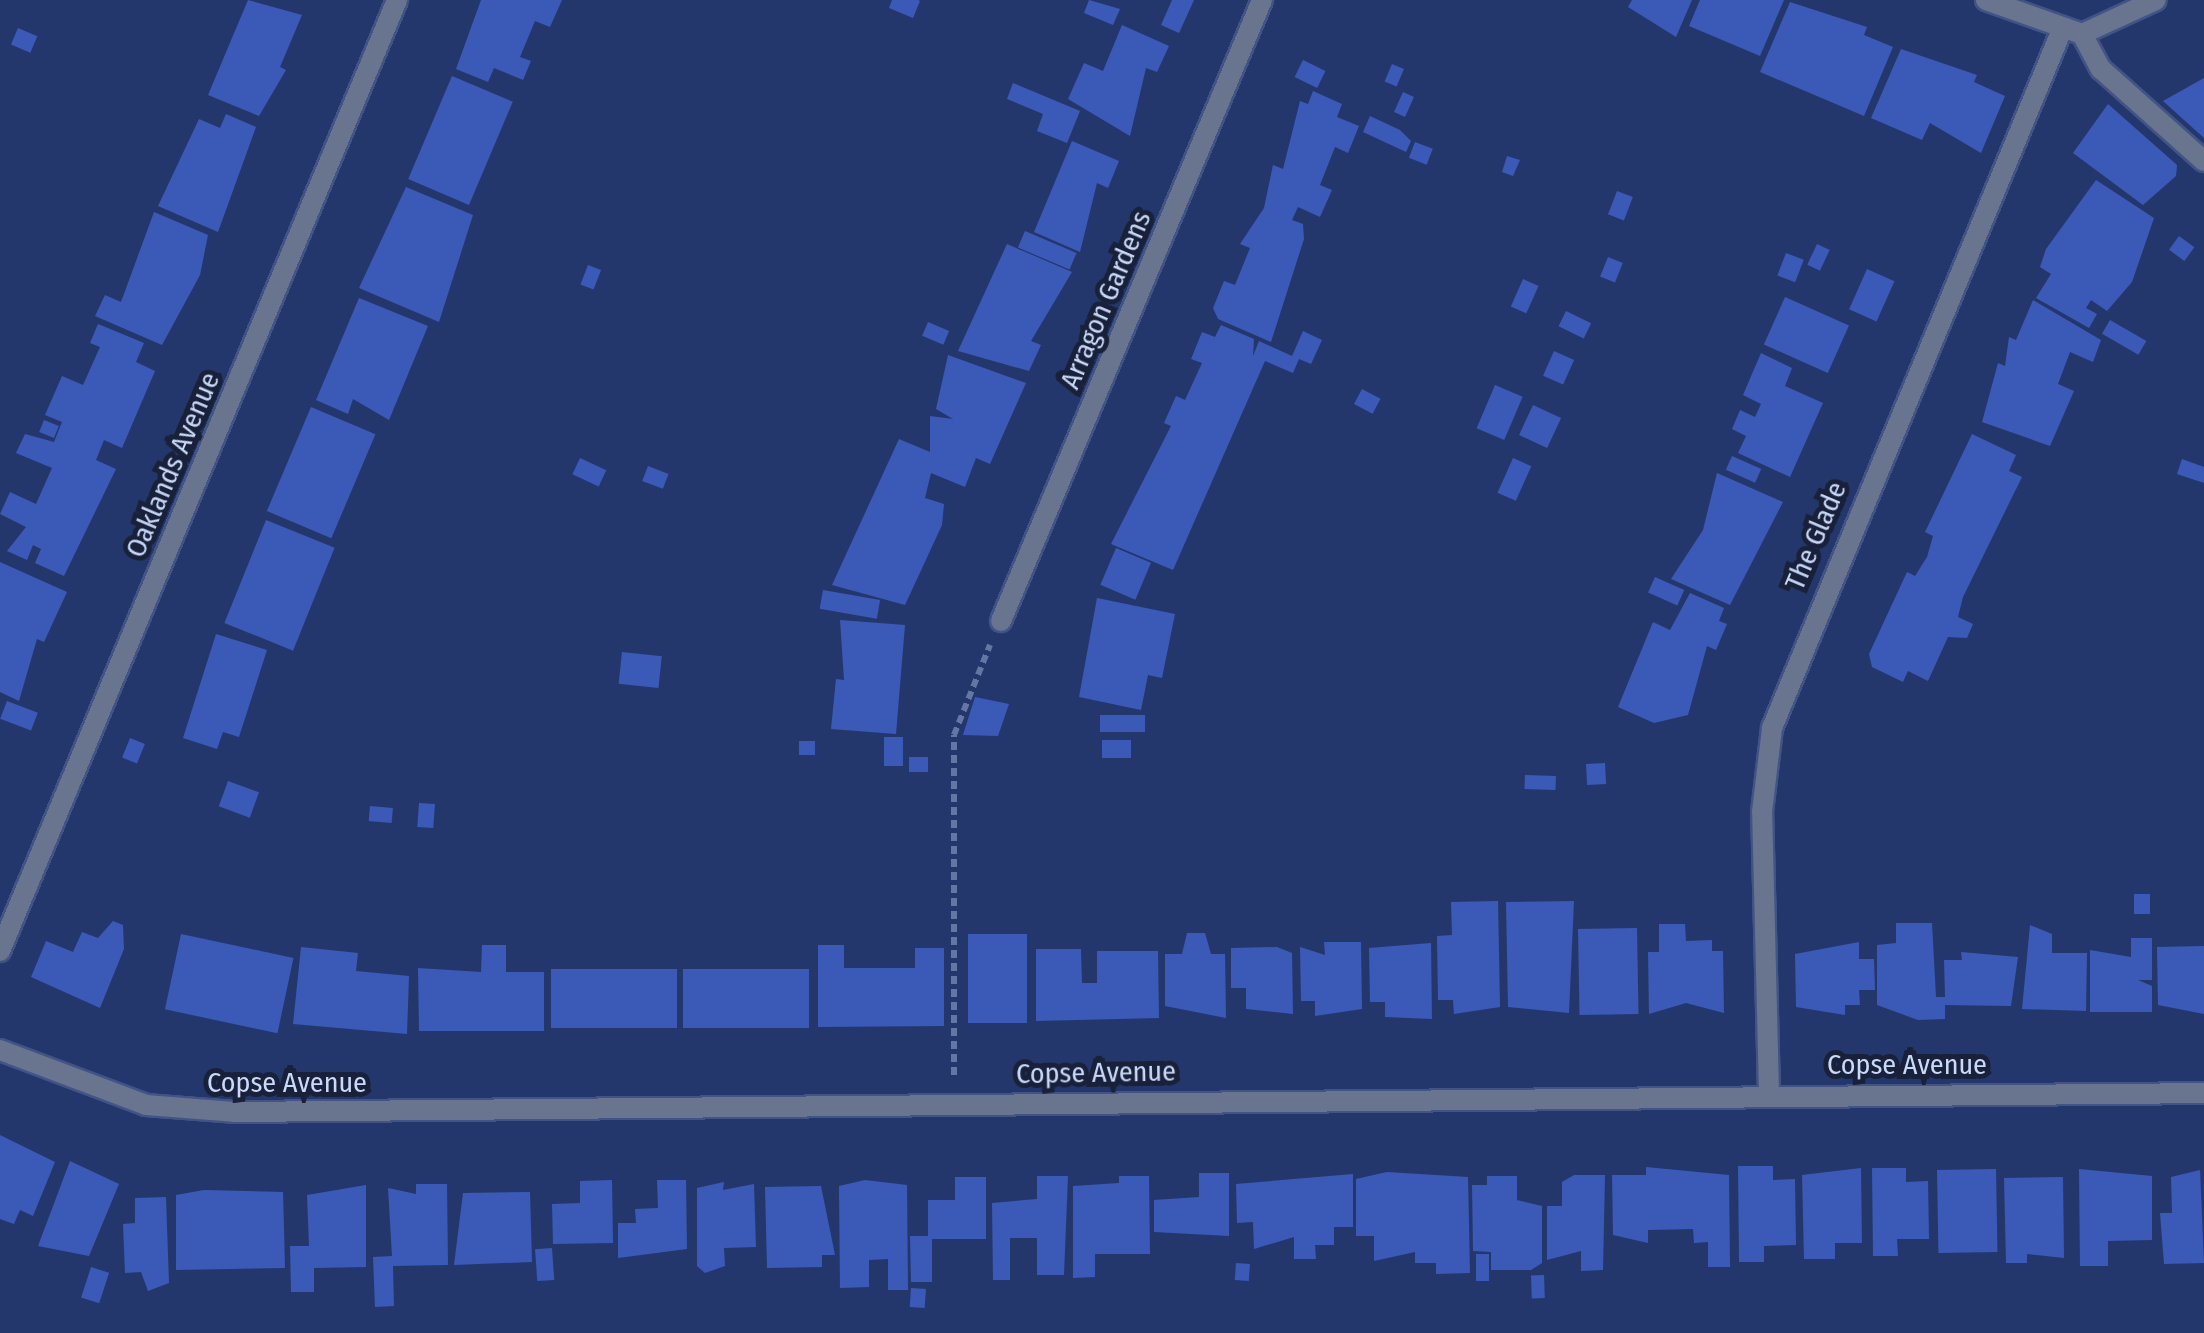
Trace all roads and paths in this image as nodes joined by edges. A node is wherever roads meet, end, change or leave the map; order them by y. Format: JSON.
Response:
{"nodes":[{"id":1,"x":398,"y":0,"type":"edge"},
{"id":2,"x":1262,"y":0,"type":"edge"},
{"id":3,"x":1986,"y":0,"type":"edge"},
{"id":4,"x":2156,"y":0,"type":"edge"},
{"id":5,"x":2072,"y":33,"type":"junction"},
{"id":6,"x":2204,"y":161,"type":"edge"},
{"id":7,"x":1002,"y":621,"type":"joint"},
{"id":8,"x":0,"y":951,"type":"edge"},
{"id":9,"x":0,"y":1050,"type":"edge"},
{"id":10,"x":1770,"y":1093,"type":"junction"},
{"id":11,"x":2204,"y":1093,"type":"edge"},
{"id":12,"x":954,"y":1102,"type":"junction"}],
"edges":[{"from":1,"to":8,"type":"street","name":"Oaklands Avenue"},
{"from":2,"to":7,"type":"street","name":"Arragon Gardens"},
{"from":3,"to":5,"type":"street"},
{"from":4,"to":5,"type":"street"},
{"from":5,"to":6,"type":"street"},
{"from":5,"to":10,"type":"street","name":"The Glade"},
{"from":7,"to":12,"type":"path"},
{"from":9,"to":12,"type":"street","name":"Copse Avenue"},
{"from":10,"to":11,"type":"street","name":"Copse Avenue"},
{"from":10,"to":12,"type":"street","name":"Copse Avenue"}]}
